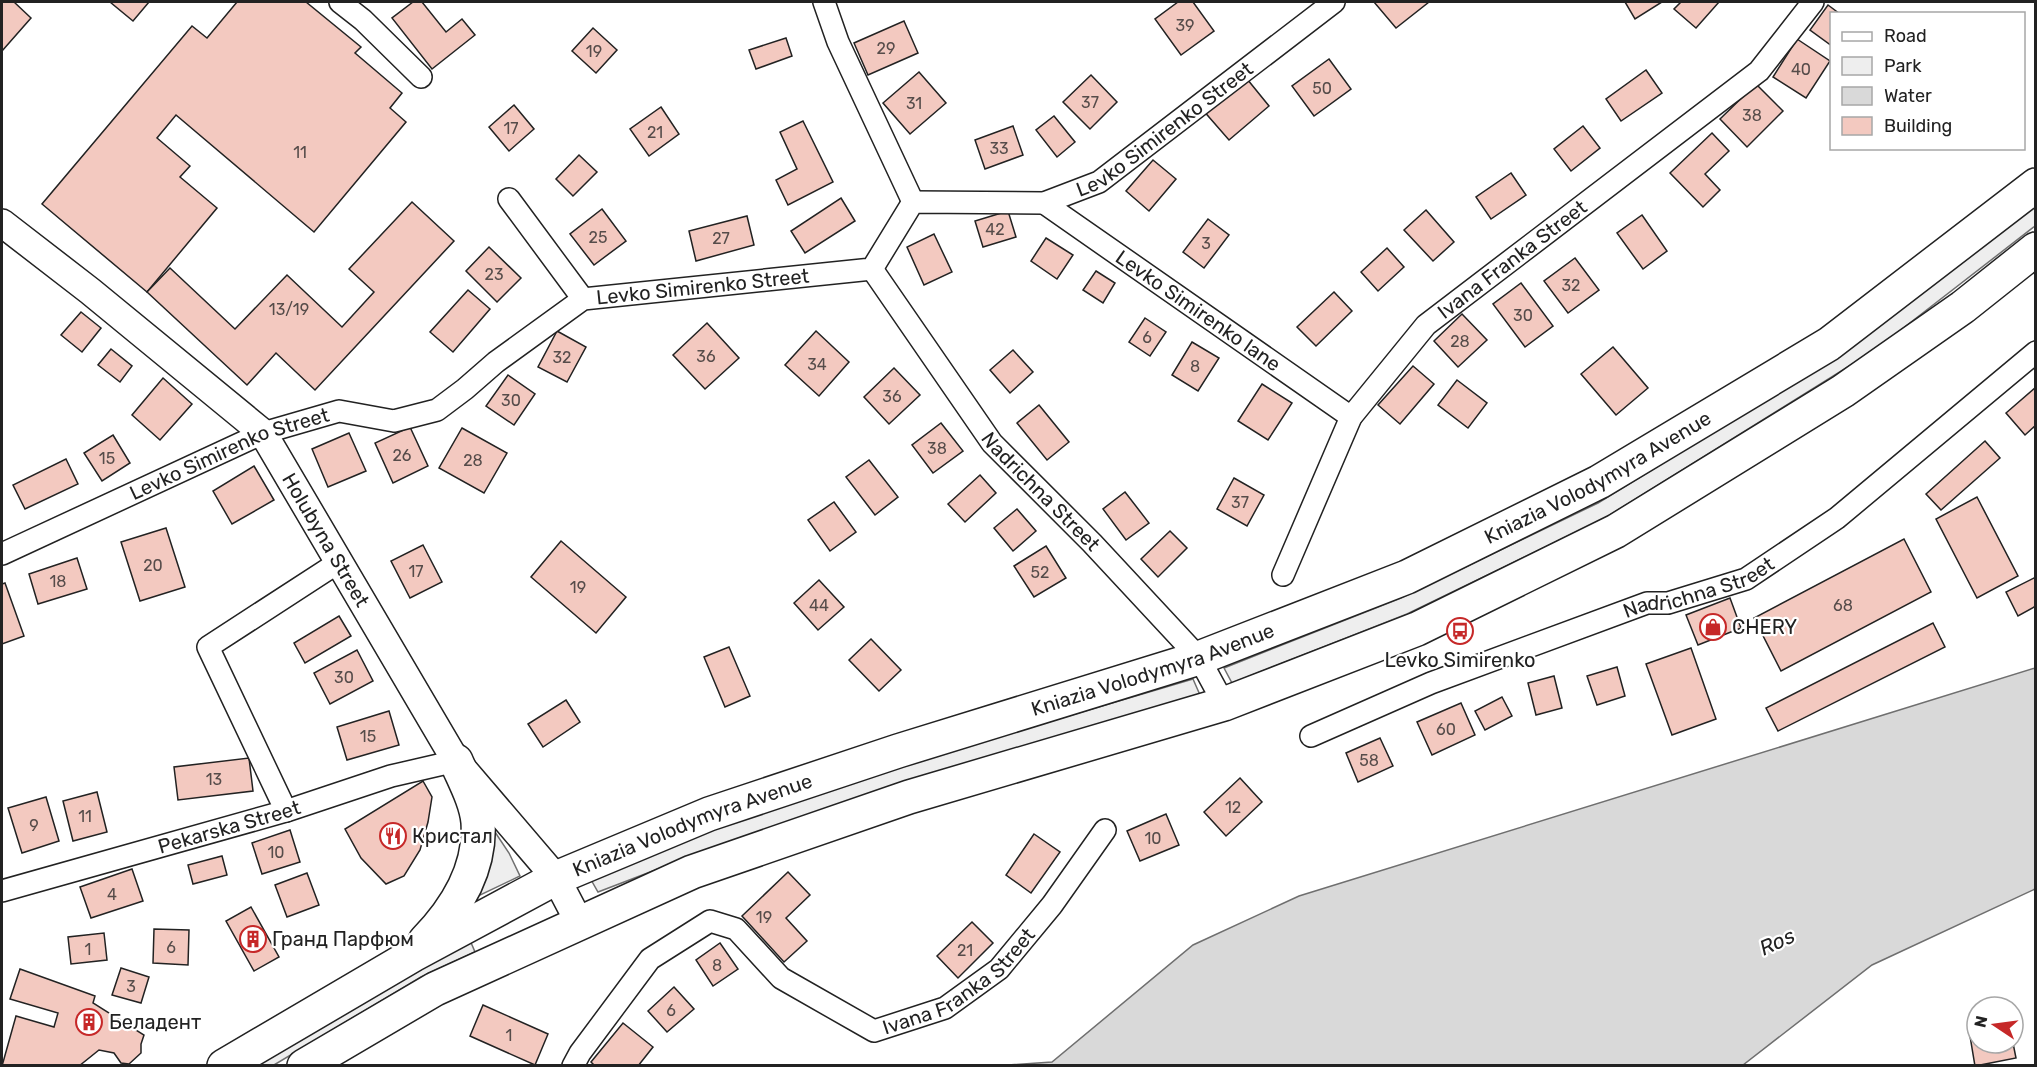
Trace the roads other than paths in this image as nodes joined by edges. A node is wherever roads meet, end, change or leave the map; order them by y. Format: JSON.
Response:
{"nodes":[{"id":1,"x":340,"y":2,"type":"edge"},
{"id":2,"x":824,"y":2,"type":"edge"},
{"id":3,"x":1334,"y":2,"type":"edge"},
{"id":4,"x":1813,"y":2,"type":"edge"},
{"id":5,"x":421,"y":77,"type":"dead end"},
{"id":6,"x":2036,"y":185,"type":"edge"},
{"id":7,"x":509,"y":200,"type":"dead end"},
{"id":8,"x":913,"y":202,"type":"junction"},
{"id":9,"x":1044,"y":203,"type":"junction"},
{"id":10,"x":2,"y":224,"type":"edge"},
{"id":11,"x":2036,"y":249,"type":"edge"},
{"id":12,"x":872,"y":269,"type":"junction"},
{"id":13,"x":583,"y":299,"type":"junction"},
{"id":14,"x":2036,"y":352,"type":"edge"},
{"id":15,"x":1351,"y":417,"type":"junction"},
{"id":16,"x":263,"y":433,"type":"junction"},
{"id":17,"x":2,"y":554,"type":"edge"},
{"id":18,"x":339,"y":562,"type":"junction"},
{"id":19,"x":1283,"y":575,"type":"dead end"},
{"id":20,"x":1199,"y":658,"type":"junction"},
{"id":21,"x":1224,"y":704,"type":"junction"},
{"id":22,"x":1311,"y":736,"type":"dead end"},
{"id":23,"x":456,"y":761,"type":"junction"},
{"id":24,"x":286,"y":811,"type":"junction"},
{"id":25,"x":1105,"y":830,"type":"dead end"},
{"id":26,"x":556,"y":878,"type":"junction"},
{"id":27,"x":2,"y":891,"type":"edge"},
{"id":28,"x":579,"y":922,"type":"junction"},
{"id":29,"x":412,"y":955,"type":"junction"},
{"id":30,"x":224,"y":1065,"type":"edge"},
{"id":31,"x":304,"y":1065,"type":"edge"},
{"id":32,"x":573,"y":1065,"type":"edge"}],
"edges":[{"from":1,"to":5,"type":"street"},
{"from":2,"to":8,"type":"street"},
{"from":3,"to":9,"type":"street","name":"Levko Simirenko Street"},
{"from":4,"to":15,"type":"street","name":"Ivana Franka Street"},
{"from":6,"to":20,"type":"main road","name":"Kniazia Volodymyra Avenue"},
{"from":7,"to":13,"type":"street"},
{"from":8,"to":9,"type":"street","name":"Levko Simirenko Street"},
{"from":8,"to":12,"type":"street"},
{"from":9,"to":15,"type":"street","name":"Levko Simirenko lane"},
{"from":10,"to":16,"type":"street","name":"Holubyna Street"},
{"from":11,"to":21,"type":"main road"},
{"from":12,"to":13,"type":"street","name":"Levko Simirenko Street"},
{"from":12,"to":20,"type":"street","name":"Nadrichna Street"},
{"from":13,"to":16,"type":"street","name":"Levko Simirenko Street"},
{"from":14,"to":22,"type":"street","name":"Nadrichna Street"},
{"from":15,"to":19,"type":"street","name":"Ivana Franka Street"},
{"from":16,"to":17,"type":"street","name":"Levko Simirenko Street"},
{"from":16,"to":18,"type":"street","name":"Holubyna Street"},
{"from":18,"to":23,"type":"street","name":"Holubyna Street"},
{"from":18,"to":24,"type":"street"},
{"from":20,"to":21,"type":"street","name":"Nadrichna Street"},
{"from":20,"to":26,"type":"main road","name":"Kniazia Volodymyra Avenue"},
{"from":21,"to":28,"type":"main road"},
{"from":23,"to":24,"type":"street","name":"Pekarska Street"},
{"from":23,"to":26,"type":"street","name":"Holubyna Street"},
{"from":23,"to":29,"type":"main road"},
{"from":24,"to":27,"type":"street","name":"Pekarska Street"},
{"from":25,"to":32,"type":"street","name":"Ivana Franka Street"},
{"from":26,"to":28,"type":"street","name":"Holubyna Street"},
{"from":26,"to":29,"type":"main road","name":"Kniazia Volodymyra Avenue"},
{"from":28,"to":31,"type":"main road"},
{"from":29,"to":30,"type":"main road","name":"Kniazia Volodymyra Avenue"}]}
